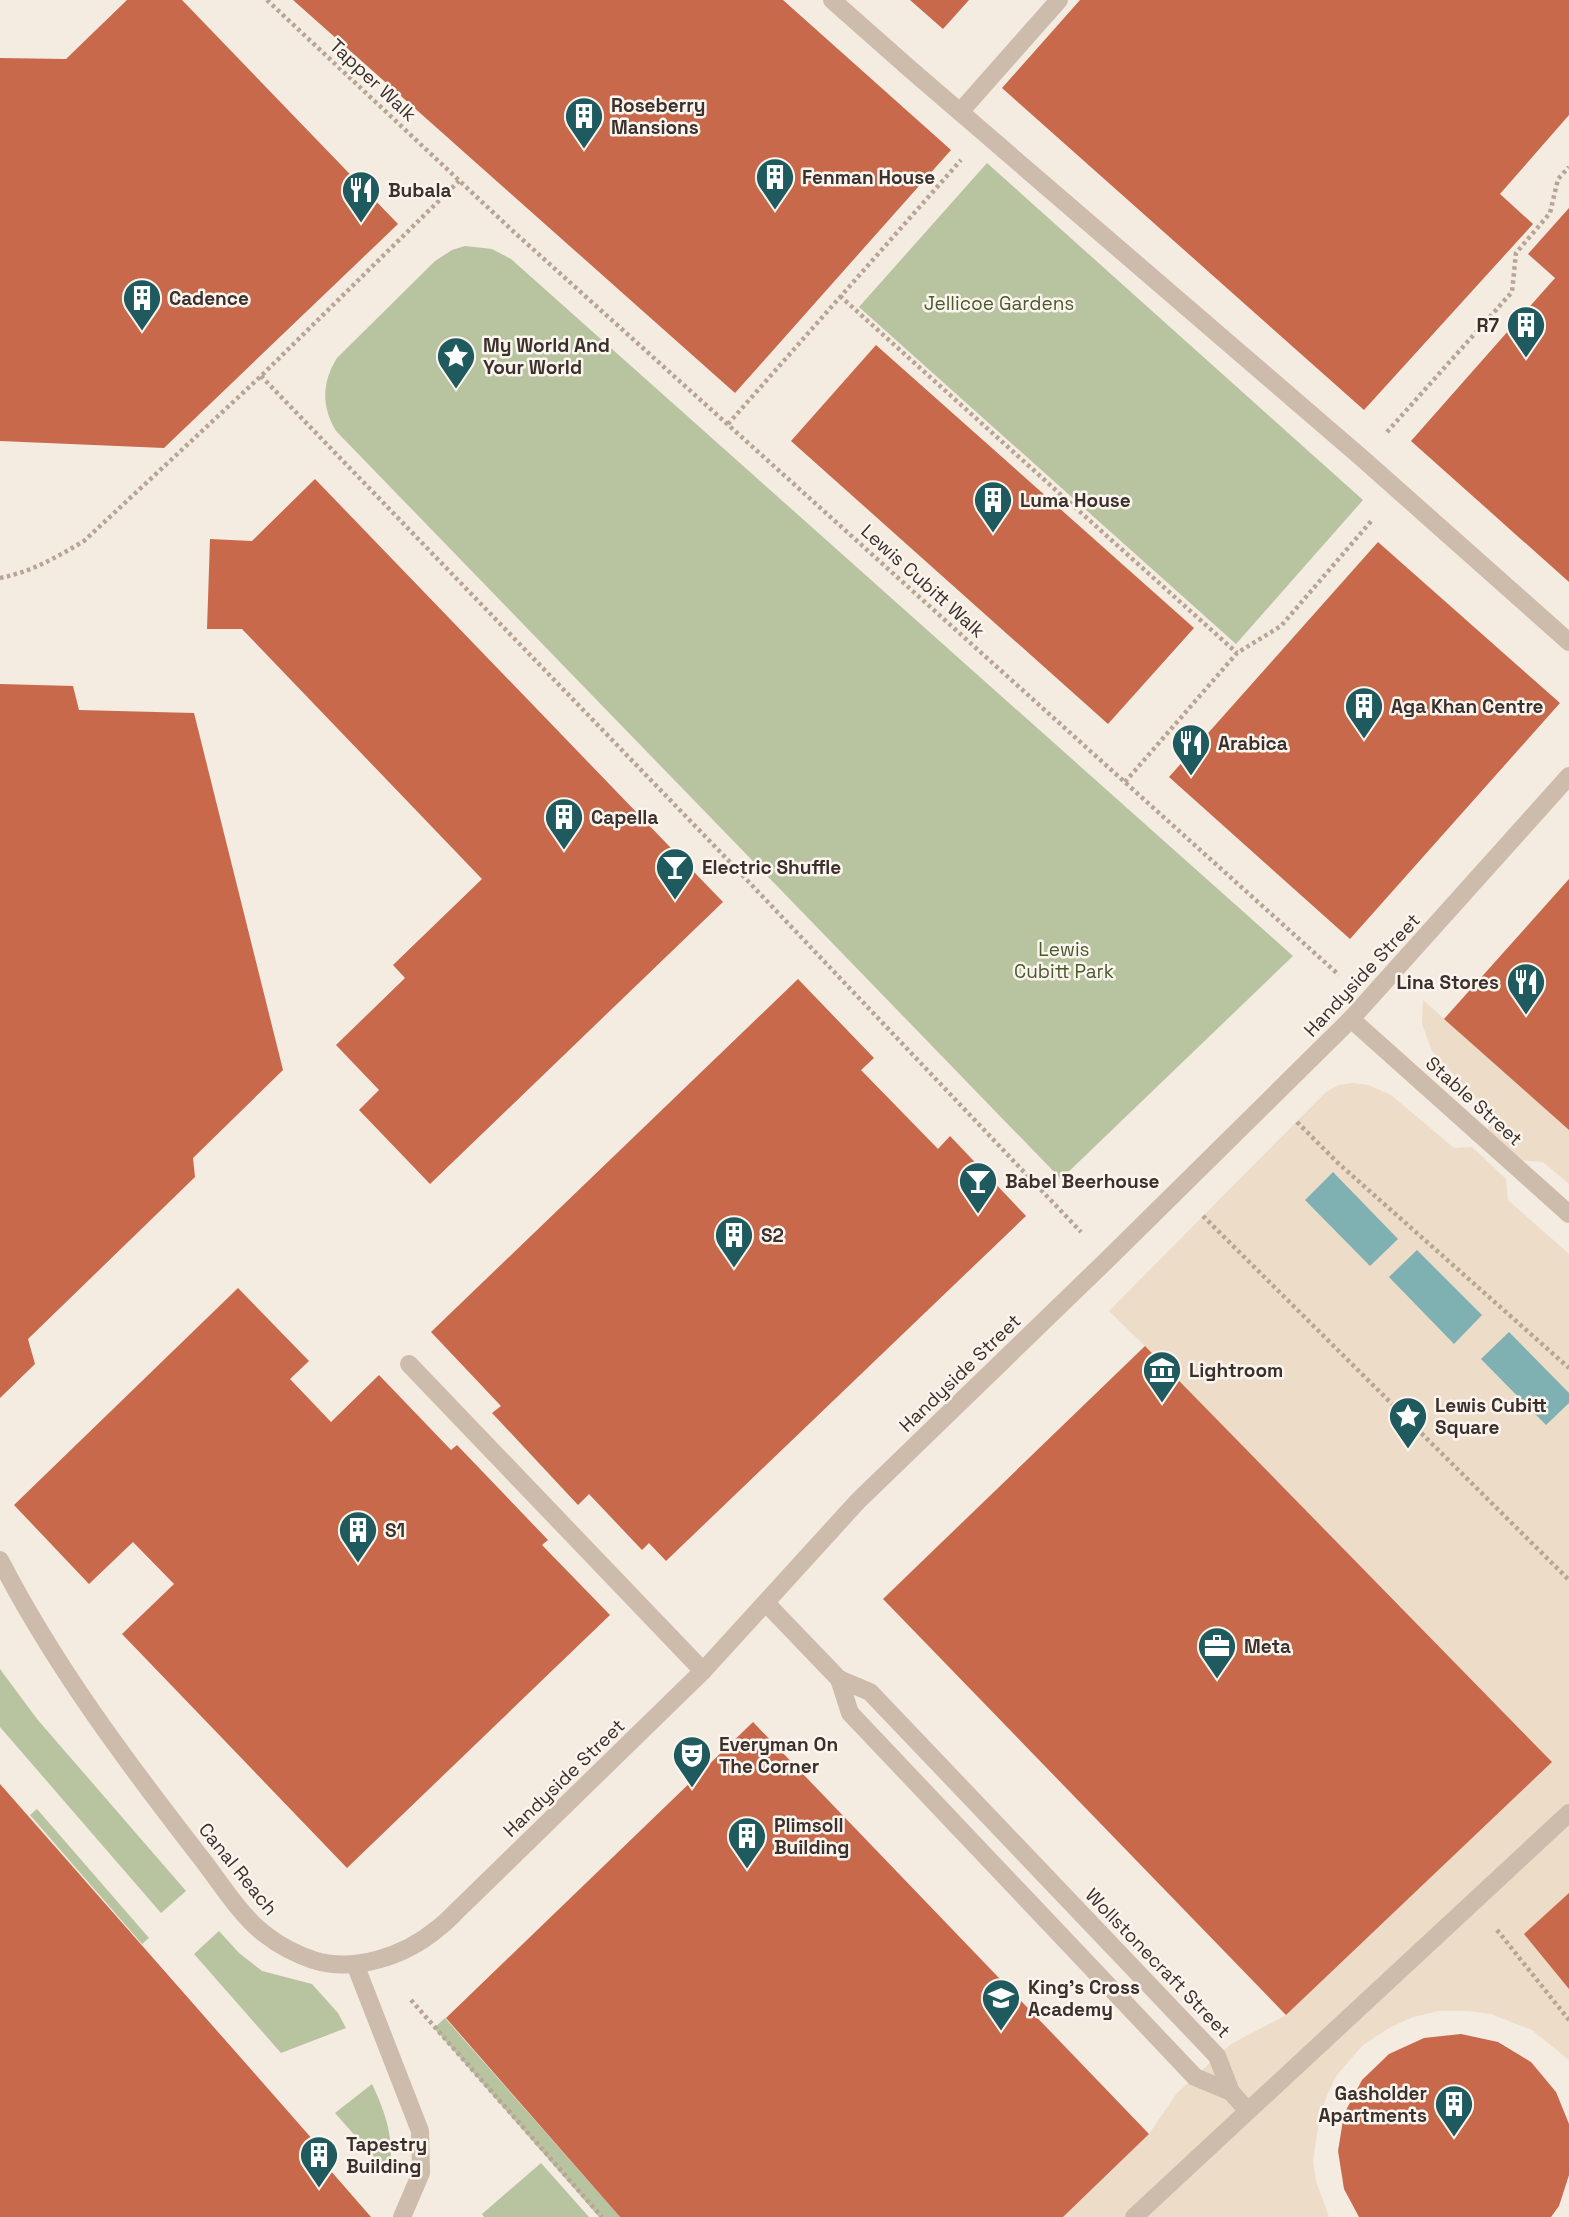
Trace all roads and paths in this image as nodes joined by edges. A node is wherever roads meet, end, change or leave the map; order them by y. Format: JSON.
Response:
{"nodes":[{"id":1,"x":267,"y":0,"type":"edge"},
{"id":2,"x":832,"y":0,"type":"edge"},
{"id":3,"x":1059,"y":0,"type":"edge"},
{"id":4,"x":960,"y":112,"type":"junction"},
{"id":5,"x":969,"y":151,"type":"dead end"},
{"id":6,"x":1569,"y":167,"type":"edge"},
{"id":7,"x":459,"y":181,"type":"junction"},
{"id":8,"x":841,"y":296,"type":"junction"},
{"id":9,"x":261,"y":376,"type":"junction"},
{"id":10,"x":728,"y":424,"type":"junction"},
{"id":11,"x":1363,"y":459,"type":"junction"},
{"id":12,"x":1398,"y":490,"type":"junction"},
{"id":13,"x":0,"y":579,"type":"edge"},
{"id":14,"x":1569,"y":642,"type":"edge"},
{"id":15,"x":1237,"y":653,"type":"junction"},
{"id":16,"x":1569,"y":776,"type":"edge"},
{"id":17,"x":1125,"y":782,"type":"junction"},
{"id":18,"x":1368,"y":1001,"type":"junction"},
{"id":19,"x":1351,"y":1019,"type":"junction"},
{"id":20,"x":1296,"y":1122,"type":"dead end"},
{"id":21,"x":1178,"y":1190,"type":"junction"},
{"id":22,"x":1569,"y":1213,"type":"edge"},
{"id":23,"x":1108,"y":1259,"type":"junction"},
{"id":24,"x":409,"y":1364,"type":"dead end"},
{"id":25,"x":1569,"y":1368,"type":"edge"},
{"id":26,"x":0,"y":1560,"type":"edge"},
{"id":27,"x":1569,"y":1580,"type":"edge"},
{"id":28,"x":766,"y":1603,"type":"junction"},
{"id":29,"x":703,"y":1671,"type":"junction"},
{"id":30,"x":839,"y":1679,"type":"junction"},
{"id":31,"x":1569,"y":1813,"type":"edge"},
{"id":32,"x":1475,"y":1902,"type":"junction"},
{"id":33,"x":376,"y":1960,"type":"junction"},
{"id":34,"x":355,"y":1964,"type":"junction"},
{"id":35,"x":1569,"y":2020,"type":"edge"},
{"id":36,"x":1231,"y":2092,"type":"junction"},
{"id":37,"x":1248,"y":2111,"type":"junction"},
{"id":38,"x":402,"y":2217,"type":"edge"},
{"id":39,"x":602,"y":2217,"type":"edge"},
{"id":40,"x":1134,"y":2217,"type":"edge"}],
"edges":[{"from":1,"to":7,"type":"path","name":"Tapper Walk"},
{"from":2,"to":4,"type":"street"},
{"from":3,"to":4,"type":"street"},
{"from":4,"to":11,"type":"street"},
{"from":5,"to":8,"type":"path"},
{"from":6,"to":11,"type":"path"},
{"from":7,"to":9,"type":"path"},
{"from":7,"to":10,"type":"path","name":"Lewis Cubitt Walk"},
{"from":8,"to":10,"type":"path"},
{"from":8,"to":15,"type":"path"},
{"from":9,"to":13,"type":"path"},
{"from":9,"to":23,"type":"path"},
{"from":10,"to":17,"type":"path","name":"Lewis Cubitt Walk"},
{"from":11,"to":12,"type":"street"},
{"from":12,"to":14,"type":"street"},
{"from":12,"to":15,"type":"path"},
{"from":15,"to":17,"type":"path"},
{"from":16,"to":18,"type":"street","name":"Handyside Street"},
{"from":17,"to":18,"type":"path","name":"Lewis Cubitt Walk"},
{"from":18,"to":19,"type":"street","name":"Handyside Street"},
{"from":19,"to":21,"type":"street","name":"Handyside Street"},
{"from":19,"to":22,"type":"street","name":"Stable Street"},
{"from":20,"to":25,"type":"path"},
{"from":21,"to":23,"type":"street","name":"Handyside Street"},
{"from":21,"to":27,"type":"path"},
{"from":23,"to":28,"type":"street","name":"Handyside Street"},
{"from":24,"to":29,"type":"street"},
{"from":26,"to":34,"type":"street","name":"Canal Reach"},
{"from":28,"to":29,"type":"street","name":"Handyside Street"},
{"from":28,"to":30,"type":"street","name":"Wollstonecraft Street"},
{"from":29,"to":33,"type":"street","name":"Handyside Street"},
{"from":30,"to":36,"type":"street","name":"Wollstonecraft Street"},
{"from":30,"to":36,"type":"street","name":"Wollstonecraft Street"},
{"from":31,"to":32,"type":"street"},
{"from":32,"to":35,"type":"path"},
{"from":32,"to":37,"type":"street"},
{"from":33,"to":34,"type":"street","name":"Handyside Street"},
{"from":33,"to":39,"type":"path"},
{"from":34,"to":38,"type":"street"},
{"from":36,"to":37,"type":"street"},
{"from":37,"to":40,"type":"street"}]}
